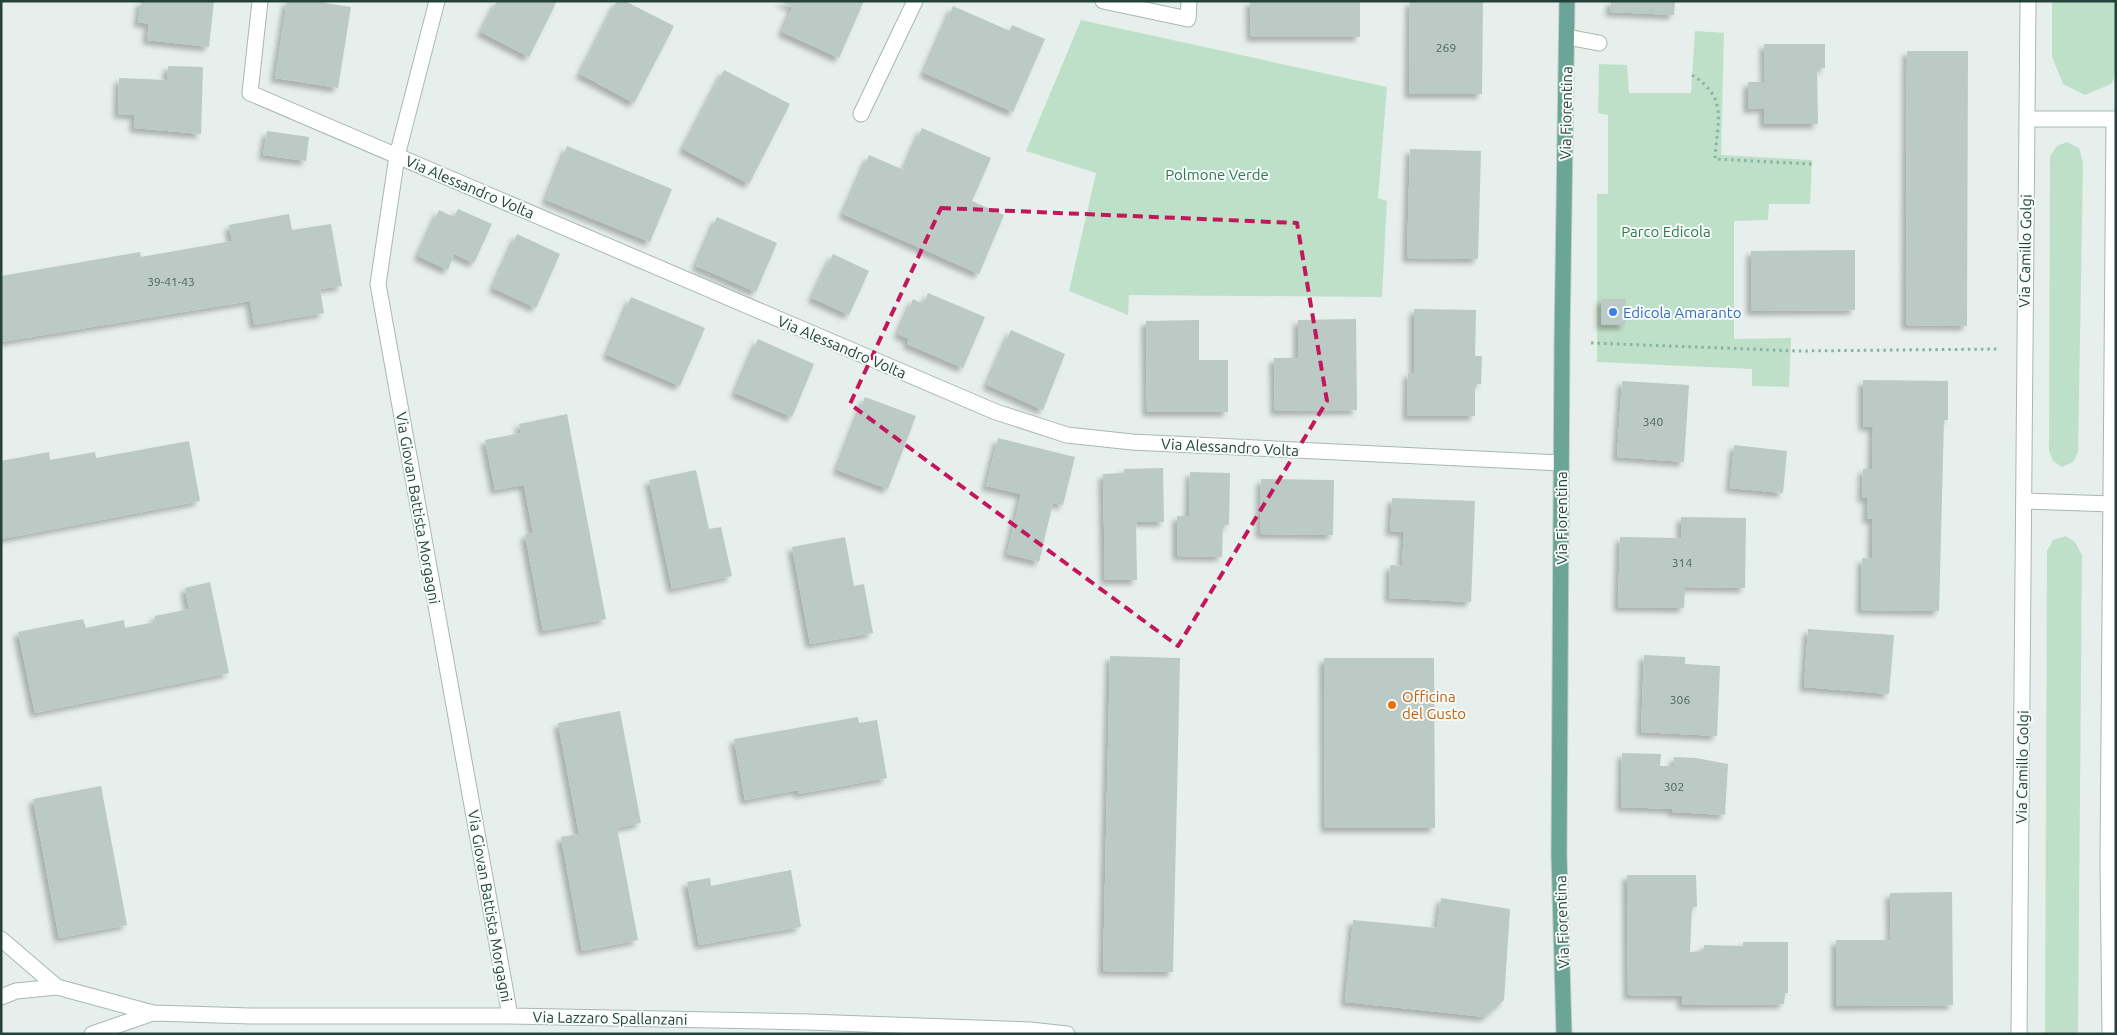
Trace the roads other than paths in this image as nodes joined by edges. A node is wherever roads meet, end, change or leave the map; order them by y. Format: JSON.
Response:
{"nodes":[{"id":1,"x":260,"y":1,"type":"edge"},
{"id":2,"x":437,"y":1,"type":"edge"},
{"id":3,"x":915,"y":1,"type":"edge"},
{"id":4,"x":1103,"y":1,"type":"edge"},
{"id":5,"x":1189,"y":1,"type":"edge"},
{"id":6,"x":1567,"y":1,"type":"edge"},
{"id":7,"x":2028,"y":1,"type":"edge"},
{"id":8,"x":1567,"y":37,"type":"junction"},
{"id":9,"x":1599,"y":42,"type":"dead end"},
{"id":10,"x":861,"y":114,"type":"dead end"},
{"id":11,"x":2028,"y":119,"type":"junction"},
{"id":12,"x":2115,"y":119,"type":"edge"},
{"id":13,"x":397,"y":156,"type":"junction"},
{"id":14,"x":1561,"y":463,"type":"junction"},
{"id":15,"x":2024,"y":501,"type":"junction"},
{"id":16,"x":2112,"y":504,"type":"junction"},
{"id":17,"x":1,"y":939,"type":"edge"},
{"id":18,"x":57,"y":987,"type":"junction"},
{"id":19,"x":1,"y":997,"type":"edge"},
{"id":20,"x":153,"y":1013,"type":"junction"},
{"id":21,"x":510,"y":1016,"type":"junction"},
{"id":22,"x":1048,"y":1033,"type":"edge"},
{"id":23,"x":92,"y":1034,"type":"edge"},
{"id":24,"x":1067,"y":1034,"type":"edge"},
{"id":25,"x":1564,"y":1034,"type":"edge"},
{"id":26,"x":2019,"y":1034,"type":"edge"},
{"id":27,"x":2110,"y":1034,"type":"edge"}],
"edges":[{"from":1,"to":13,"type":"street","name":"Via Alessandro Volta"},
{"from":2,"to":13,"type":"street","name":"Via Giovan Battista Morgagni"},
{"from":3,"to":10,"type":"street"},
{"from":4,"to":5,"type":"street"},
{"from":6,"to":8,"type":"main road","name":"Via Fiorentina"},
{"from":7,"to":11,"type":"street","name":"Via Camillo Golgi"},
{"from":8,"to":9,"type":"street"},
{"from":8,"to":14,"type":"main road","name":"Via Fiorentina"},
{"from":11,"to":12,"type":"street"},
{"from":11,"to":15,"type":"street","name":"Via Camillo Golgi"},
{"from":12,"to":16,"type":"street"},
{"from":13,"to":14,"type":"street","name":"Via Alessandro Volta"},
{"from":13,"to":21,"type":"street","name":"Via Giovan Battista Morgagni"},
{"from":14,"to":25,"type":"main road","name":"Via Fiorentina"},
{"from":15,"to":16,"type":"street"},
{"from":15,"to":26,"type":"street","name":"Via Camillo Golgi"},
{"from":16,"to":27,"type":"street"},
{"from":17,"to":18,"type":"street","name":"Via Lazzaro Spallanzani"},
{"from":18,"to":19,"type":"street","name":"Via Lazzaro Spallanzani"},
{"from":18,"to":20,"type":"street","name":"Via Lazzaro Spallanzani"},
{"from":20,"to":21,"type":"street","name":"Via Lazzaro Spallanzani"},
{"from":20,"to":23,"type":"street","name":"Via Lazzaro Spallanzani"},
{"from":21,"to":22,"type":"street","name":"Via Lazzaro Spallanzani"},
{"from":22,"to":24,"type":"street","name":"Via Lazzaro Spallanzani"}]}
